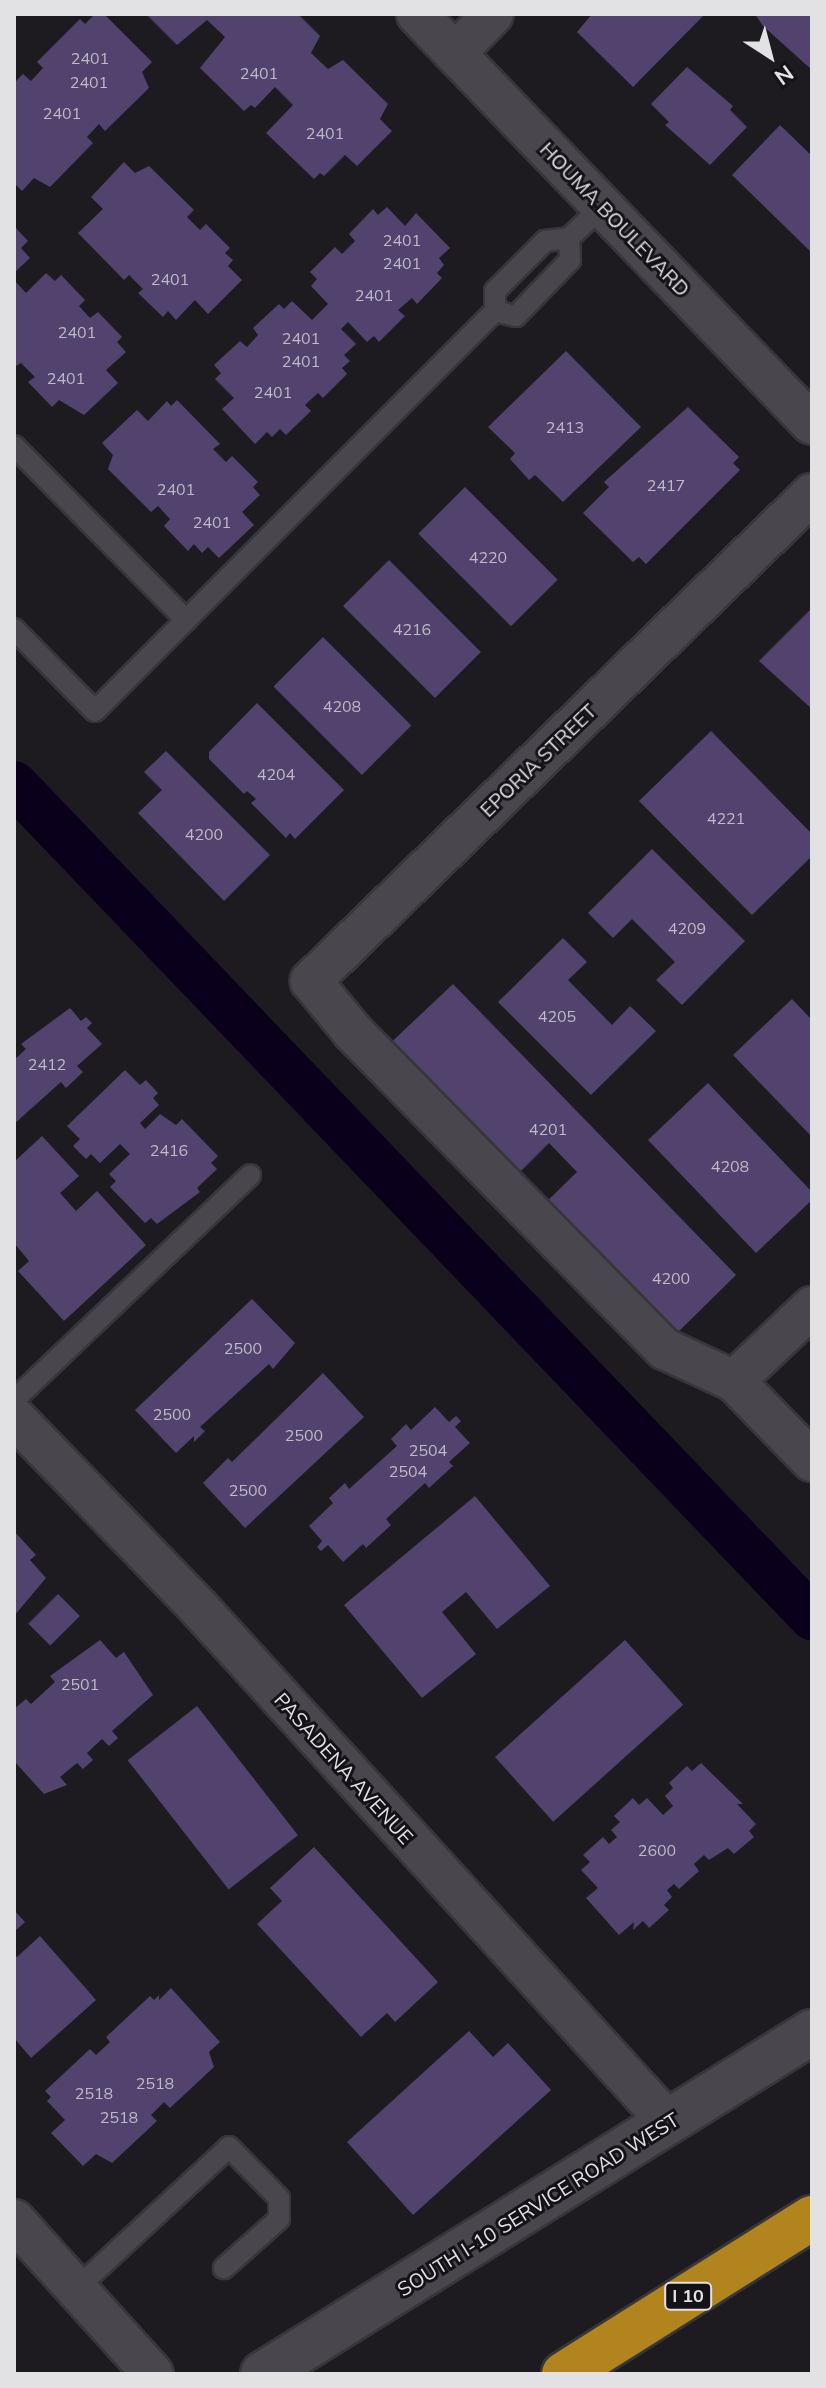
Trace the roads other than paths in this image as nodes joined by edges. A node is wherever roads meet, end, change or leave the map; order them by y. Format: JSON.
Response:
{"nodes":[{"id":1,"x":417,"y":14,"type":"edge"},
{"id":2,"x":493,"y":14,"type":"edge"},
{"id":3,"x":455,"y":53,"type":"junction"},
{"id":4,"x":603,"y":206,"type":"junction"},
{"id":5,"x":569,"y":238,"type":"junction"},
{"id":6,"x":495,"y":311,"type":"junction"},
{"id":7,"x":812,"y":424,"type":"edge"},
{"id":8,"x":14,"y":446,"type":"edge"},
{"id":9,"x":812,"y":494,"type":"edge"},
{"id":10,"x":186,"y":620,"type":"junction"},
{"id":11,"x":14,"y":629,"type":"edge"},
{"id":12,"x":250,"y":1175,"type":"dead end"},
{"id":13,"x":812,"y":1307,"type":"edge"},
{"id":14,"x":734,"y":1381,"type":"junction"},
{"id":15,"x":14,"y":1400,"type":"edge"},
{"id":16,"x":14,"y":1417,"type":"edge"},
{"id":17,"x":812,"y":1461,"type":"edge"},
{"id":18,"x":812,"y":2032,"type":"edge"},
{"id":19,"x":669,"y":2123,"type":"junction"},
{"id":20,"x":812,"y":2218,"type":"edge"},
{"id":21,"x":14,"y":2220,"type":"edge"},
{"id":22,"x":224,"y":2268,"type":"dead end"},
{"id":23,"x":77,"y":2288,"type":"junction"},
{"id":24,"x":153,"y":2374,"type":"edge"},
{"id":25,"x":263,"y":2374,"type":"edge"},
{"id":26,"x":564,"y":2374,"type":"edge"}],
"edges":[{"from":1,"to":3,"type":"street","name":"HOUMA BOULEVARD"},
{"from":2,"to":3,"type":"street"},
{"from":3,"to":4,"type":"street","name":"HOUMA BOULEVARD"},
{"from":4,"to":5,"type":"lane"},
{"from":4,"to":7,"type":"street","name":"HOUMA BOULEVARD"},
{"from":5,"to":6,"type":"lane"},
{"from":5,"to":6,"type":"lane"},
{"from":6,"to":10,"type":"lane"},
{"from":8,"to":10,"type":"lane"},
{"from":9,"to":14,"type":"street","name":"EPORIA STREET"},
{"from":10,"to":11,"type":"lane"},
{"from":12,"to":15,"type":"lane"},
{"from":13,"to":14,"type":"street"},
{"from":14,"to":17,"type":"street"},
{"from":16,"to":19,"type":"street","name":"PASADENA AVENUE"},
{"from":18,"to":19,"type":"street","name":"SOUTH I-10 SERVICE ROAD WEST"},
{"from":19,"to":25,"type":"street","name":"SOUTH I-10 SERVICE ROAD WEST"},
{"from":20,"to":26,"type":"highway","number":"I 10"},
{"from":21,"to":23,"type":"street"},
{"from":22,"to":23,"type":"lane"},
{"from":23,"to":24,"type":"street"}]}
